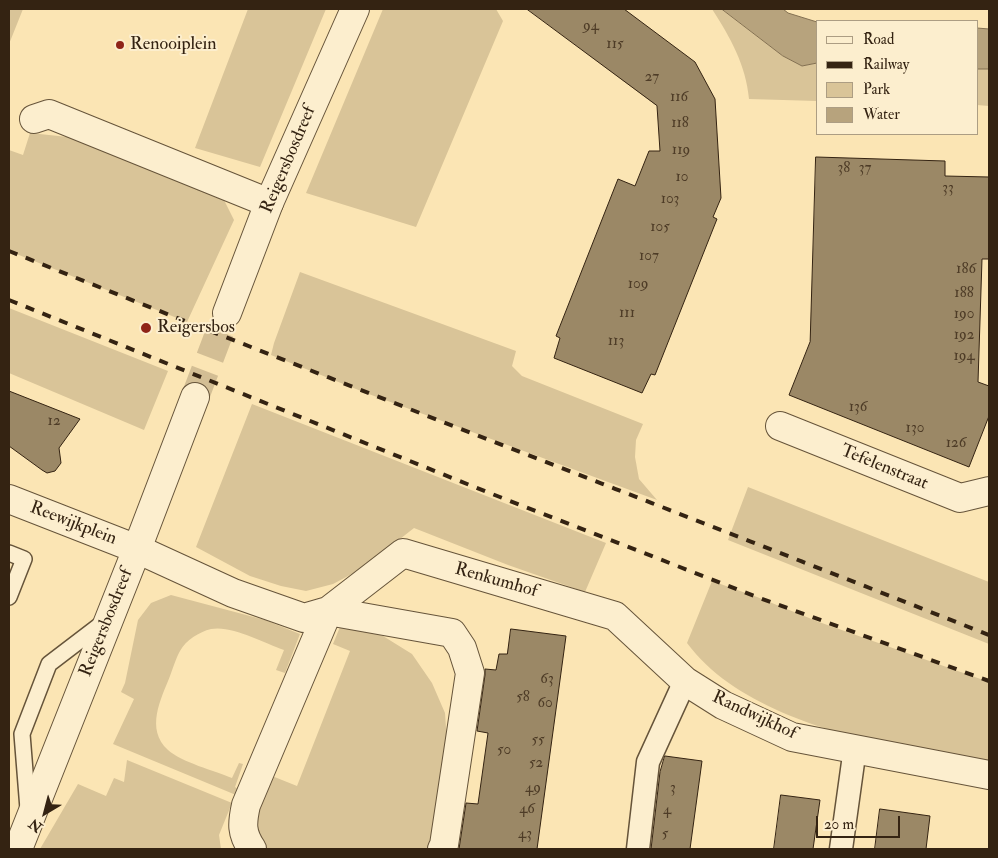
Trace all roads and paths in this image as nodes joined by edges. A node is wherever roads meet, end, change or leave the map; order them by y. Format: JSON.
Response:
{"nodes":[{"id":1,"x":355,"y":9,"type":"edge"},
{"id":2,"x":34,"y":120,"type":"dead end"},
{"id":3,"x":269,"y":203,"type":"junction"},
{"id":4,"x":227,"y":314,"type":"tunnel mouth"},
{"id":5,"x":195,"y":397,"type":"tunnel mouth"},
{"id":6,"x":780,"y":426,"type":"dead end"},
{"id":7,"x":989,"y":489,"type":"edge"},
{"id":8,"x":9,"y":499,"type":"edge"},
{"id":9,"x":137,"y":549,"type":"junction"},
{"id":10,"x":9,"y":553,"type":"edge"},
{"id":11,"x":9,"y":597,"type":"edge"},
{"id":12,"x":328,"y":611,"type":"junction"},
{"id":13,"x":110,"y":618,"type":"junction"},
{"id":14,"x":665,"y":661,"type":"joint"},
{"id":15,"x":685,"y":681,"type":"junction"},
{"id":16,"x":855,"y":748,"type":"junction"},
{"id":17,"x":989,"y":775,"type":"edge"},
{"id":18,"x":29,"y":819,"type":"junction"},
{"id":19,"x":18,"y":849,"type":"edge"},
{"id":20,"x":252,"y":849,"type":"edge"},
{"id":21,"x":442,"y":849,"type":"edge"},
{"id":22,"x":638,"y":849,"type":"edge"},
{"id":23,"x":842,"y":849,"type":"edge"}],
"edges":[{"from":1,"to":3,"type":"street","name":"Reigersbosdreef"},
{"from":2,"to":3,"type":"street"},
{"from":3,"to":4,"type":"street","name":"Reigersbosdreef"},
{"from":5,"to":9,"type":"street","name":"Reigersbosdreef"},
{"from":6,"to":7,"type":"street","name":"Tefelenstraat"},
{"from":8,"to":9,"type":"street","name":"Reewijkplein"},
{"from":9,"to":12,"type":"street","name":"Renkumhof"},
{"from":9,"to":13,"type":"street","name":"Reigersbosdreef"},
{"from":10,"to":11,"type":"lane"},
{"from":12,"to":14,"type":"street","name":"Renkumhof"},
{"from":12,"to":20,"type":"street","name":"Renkumhof"},
{"from":12,"to":21,"type":"street","name":"Renkumhof"},
{"from":13,"to":18,"type":"street","name":"Reigersbosdreef"},
{"from":13,"to":18,"type":"lane"},
{"from":14,"to":15,"type":"street","name":"Randwijkhof"},
{"from":15,"to":16,"type":"street","name":"Randwijkhof"},
{"from":15,"to":22,"type":"street"},
{"from":16,"to":17,"type":"street","name":"Randwijkhof"},
{"from":16,"to":23,"type":"street"},
{"from":18,"to":19,"type":"street","name":"Reigersbosdreef"}]}
